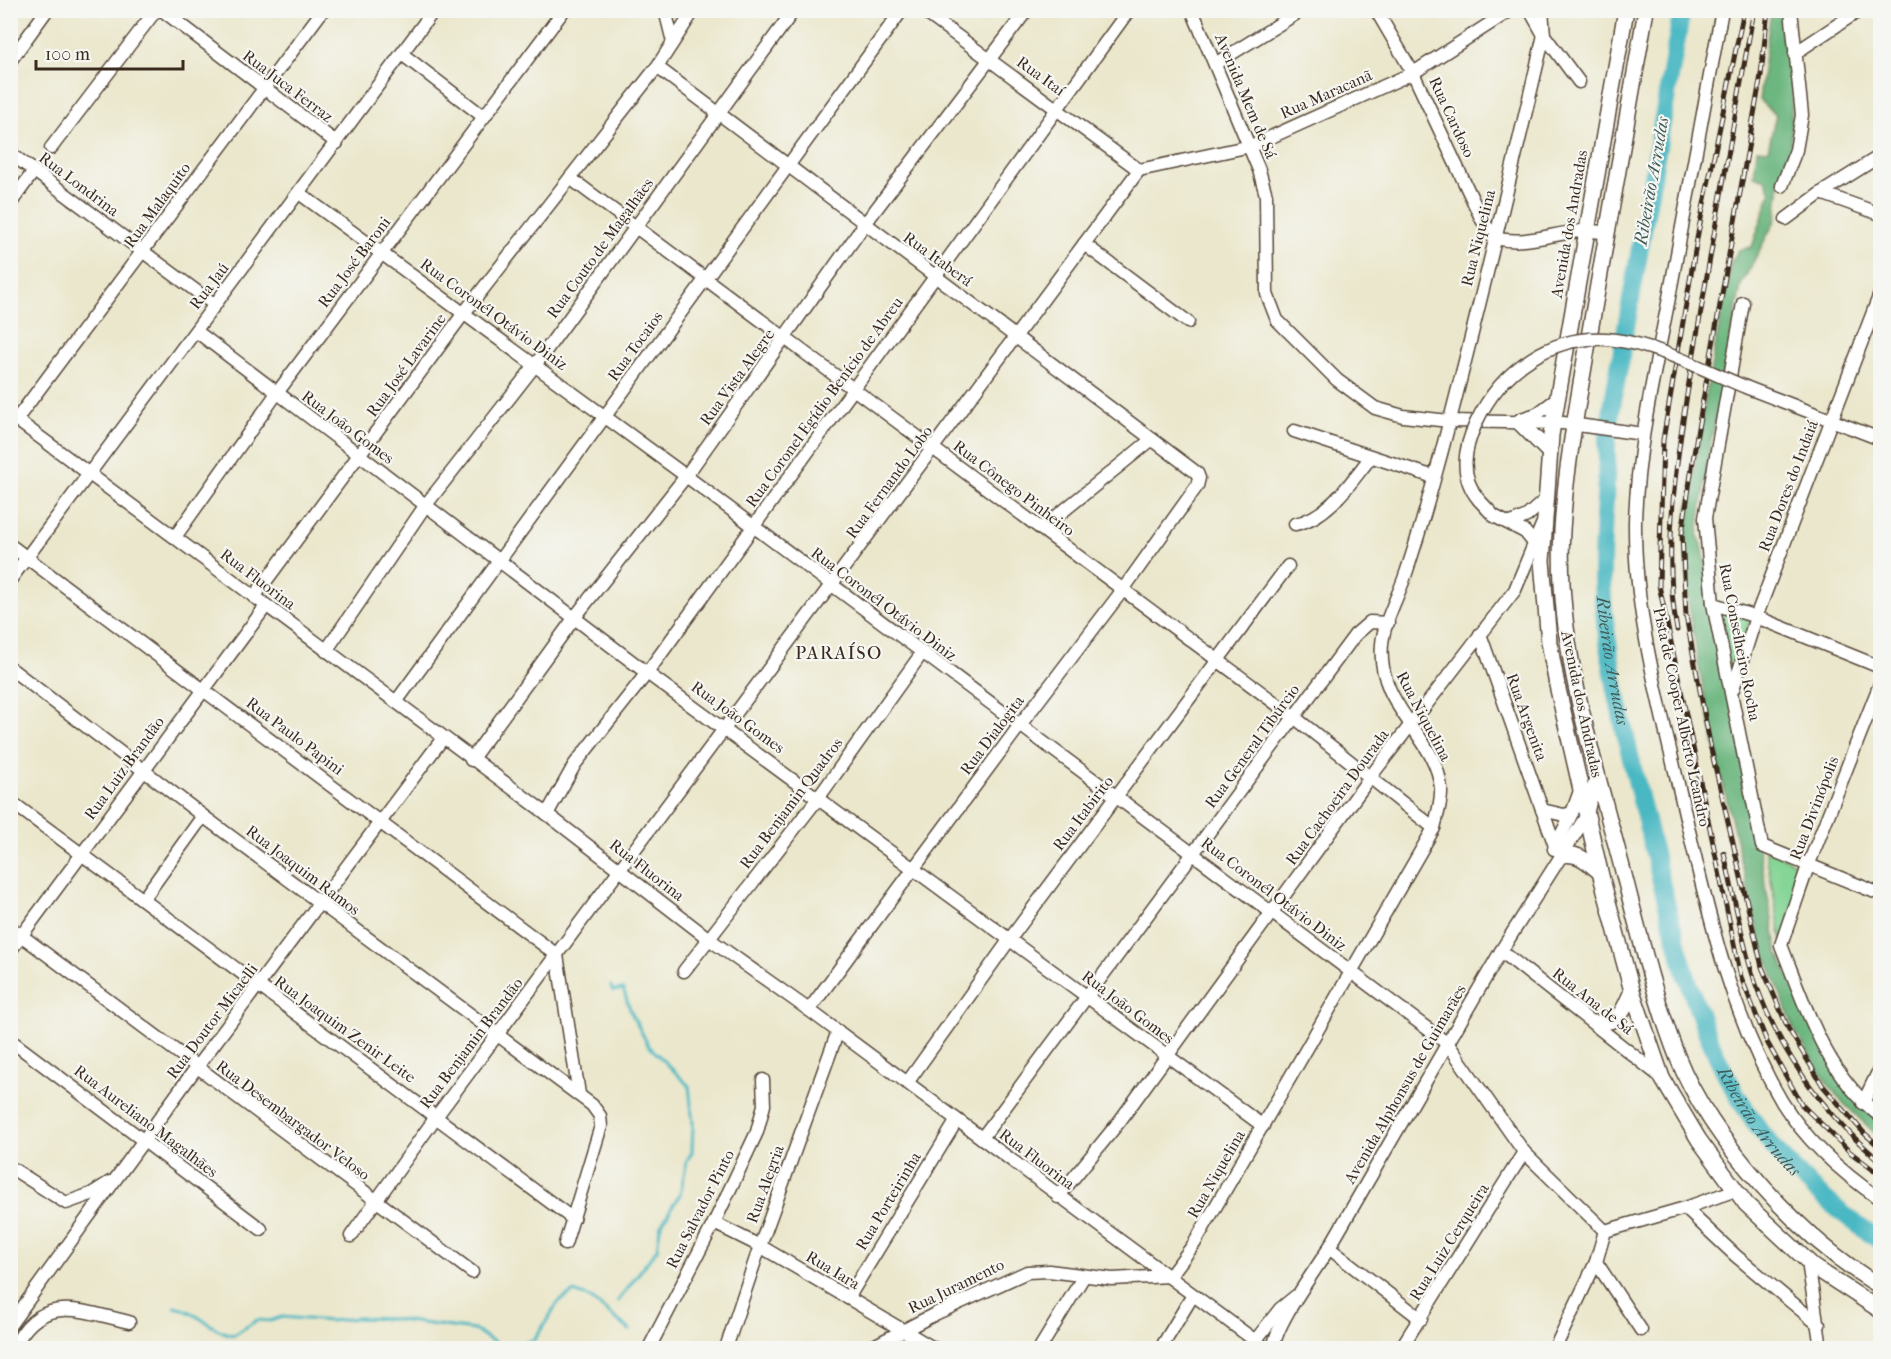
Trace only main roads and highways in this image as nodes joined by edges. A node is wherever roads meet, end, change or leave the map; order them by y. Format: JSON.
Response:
{"nodes":[{"id":1,"x":1626,"y":10,"type":"edge"},
{"id":2,"x":1646,"y":10,"type":"edge"},
{"id":3,"x":1515,"y":422,"type":"road end"},
{"id":4,"x":1549,"y":452,"type":"junction"},
{"id":5,"x":1534,"y":543,"type":"road end"},
{"id":6,"x":1542,"y":561,"type":"junction"},
{"id":7,"x":1558,"y":851,"type":"road end"},
{"id":8,"x":1600,"y":872,"type":"junction"},
{"id":9,"x":1632,"y":991,"type":"junction"},
{"id":10,"x":1595,"y":1023,"type":"road end"},
{"id":11,"x":1662,"y":1078,"type":"junction"},
{"id":12,"x":1710,"y":1117,"type":"junction"},
{"id":13,"x":1881,"y":1286,"type":"edge"},
{"id":14,"x":1881,"y":1310,"type":"edge"}],
"edges":[{"from":1,"to":4,"type":"main road","name":"Avenida dos Andradas"},
{"from":2,"to":12,"type":"main road","name":"Avenida dos Andradas"},
{"from":3,"to":4,"type":"main road"},
{"from":4,"to":6,"type":"main road","name":"Avenida dos Andradas"},
{"from":5,"to":6,"type":"main road"},
{"from":6,"to":8,"type":"main road","name":"Avenida dos Andradas"},
{"from":7,"to":8,"type":"main road"},
{"from":8,"to":9,"type":"main road","name":"Avenida dos Andradas"},
{"from":9,"to":10,"type":"main road"},
{"from":9,"to":11,"type":"main road","name":"Avenida dos Andradas"},
{"from":11,"to":12,"type":"main road"},
{"from":11,"to":14,"type":"main road","name":"Avenida dos Andradas"},
{"from":12,"to":13,"type":"main road","name":"Avenida dos Andradas"}]}
